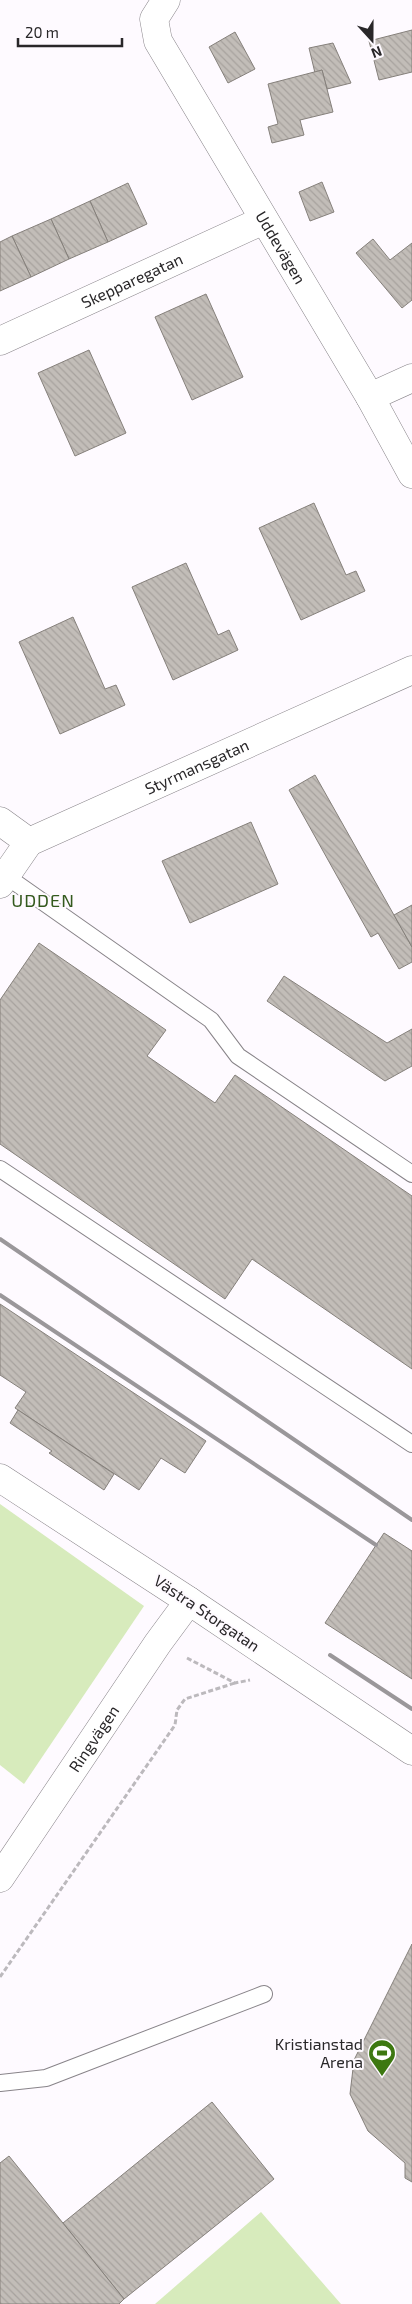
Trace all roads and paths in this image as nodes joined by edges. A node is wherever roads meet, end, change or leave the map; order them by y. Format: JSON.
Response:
{"nodes":[{"id":1,"x":160,"y":10,"type":"edge"},
{"id":2,"x":264,"y":220,"type":"junction"},
{"id":3,"x":0,"y":341,"type":"edge"},
{"id":4,"x":412,"y":378,"type":"edge"},
{"id":5,"x":370,"y":397,"type":"junction"},
{"id":6,"x":412,"y":474,"type":"edge"},
{"id":7,"x":412,"y":670,"type":"edge"},
{"id":8,"x":0,"y":821,"type":"edge"},
{"id":9,"x":29,"y":842,"type":"junction"},
{"id":10,"x":3,"y":880,"type":"edge"},
{"id":11,"x":0,"y":1168,"type":"edge"},
{"id":12,"x":412,"y":1174,"type":"edge"},
{"id":13,"x":412,"y":1444,"type":"edge"},
{"id":14,"x":0,"y":1478,"type":"edge"},
{"id":15,"x":189,"y":1601,"type":"junction"},
{"id":16,"x":158,"y":1643,"type":"junction"},
{"id":17,"x":294,"y":1672,"type":"junction"},
{"id":18,"x":235,"y":1683,"type":"junction"},
{"id":19,"x":412,"y":1751,"type":"edge"},
{"id":20,"x":0,"y":1878,"type":"edge"},
{"id":21,"x":0,"y":1977,"type":"edge"},
{"id":22,"x":264,"y":1994,"type":"dead end"},
{"id":23,"x":0,"y":2083,"type":"edge"}],
"edges":[{"from":1,"to":2,"type":"street","name":"Uddevägen"},
{"from":2,"to":3,"type":"street","name":"Skepparegatan"},
{"from":2,"to":5,"type":"street","name":"Uddevägen"},
{"from":4,"to":5,"type":"street"},
{"from":5,"to":6,"type":"street","name":"Uddevägen"},
{"from":7,"to":9,"type":"street","name":"Styrmansgatan"},
{"from":8,"to":9,"type":"street"},
{"from":9,"to":10,"type":"street"},
{"from":10,"to":12,"type":"lane"},
{"from":11,"to":13,"type":"lane"},
{"from":14,"to":15,"type":"street","name":"Västra Storgatan"},
{"from":15,"to":16,"type":"street","name":"Ringvägen"},
{"from":15,"to":17,"type":"street","name":"Västra Storgatan"},
{"from":16,"to":18,"type":"path"},
{"from":16,"to":20,"type":"street","name":"Ringvägen"},
{"from":17,"to":18,"type":"path"},
{"from":17,"to":19,"type":"street","name":"Västra Storgatan"},
{"from":18,"to":21,"type":"path"},
{"from":22,"to":23,"type":"lane"}]}
